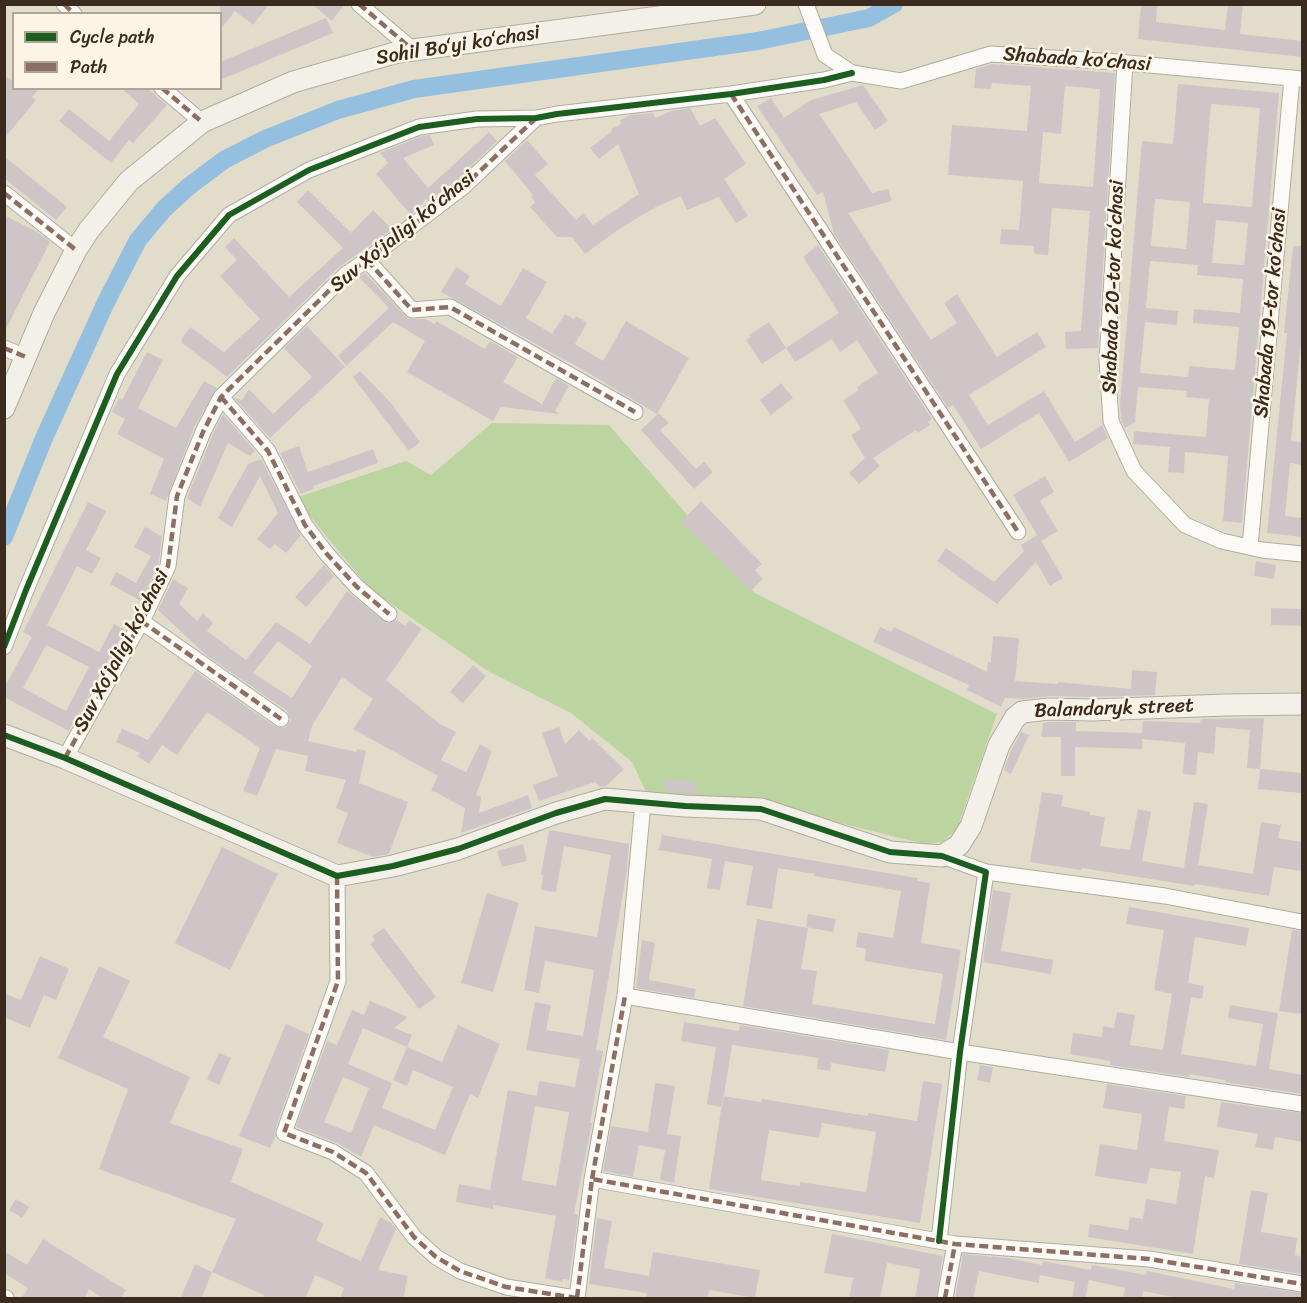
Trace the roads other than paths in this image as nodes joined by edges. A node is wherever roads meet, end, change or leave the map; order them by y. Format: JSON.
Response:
{"nodes":[{"id":1,"x":359,"y":4,"type":"edge"},
{"id":2,"x":754,"y":4,"type":"edge"},
{"id":3,"x":806,"y":4,"type":"edge"},
{"id":4,"x":413,"y":50,"type":"junction"},
{"id":5,"x":1125,"y":63,"type":"junction"},
{"id":6,"x":852,"y":72,"type":"junction"},
{"id":7,"x":1297,"y":78,"type":"edge"},
{"id":8,"x":164,"y":90,"type":"edge"},
{"id":9,"x":731,"y":94,"type":"junction"},
{"id":10,"x":536,"y":118,"type":"junction"},
{"id":11,"x":202,"y":122,"type":"junction"},
{"id":12,"x":4,"y":193,"type":"edge"},
{"id":13,"x":76,"y":250,"type":"junction"},
{"id":14,"x":367,"y":260,"type":"junction"},
{"id":15,"x":4,"y":348,"type":"edge"},
{"id":16,"x":26,"y":357,"type":"junction"},
{"id":17,"x":221,"y":398,"type":"junction"},
{"id":18,"x":4,"y":408,"type":"edge"},
{"id":19,"x":635,"y":412,"type":"dead end"},
{"id":20,"x":1018,"y":532,"type":"dead end"},
{"id":21,"x":1250,"y":547,"type":"junction"},
{"id":22,"x":1302,"y":554,"type":"edge"},
{"id":23,"x":389,"y":614,"type":"dead end"},
{"id":24,"x":141,"y":621,"type":"junction"},
{"id":25,"x":4,"y":647,"type":"edge"},
{"id":26,"x":1302,"y":704,"type":"edge"},
{"id":27,"x":281,"y":719,"type":"dead end"},
{"id":28,"x":4,"y":735,"type":"edge"},
{"id":29,"x":65,"y":758,"type":"junction"},
{"id":30,"x":644,"y":803,"type":"junction"},
{"id":31,"x":942,"y":856,"type":"junction"},
{"id":32,"x":986,"y":872,"type":"junction"},
{"id":33,"x":337,"y":876,"type":"junction"},
{"id":34,"x":1302,"y":922,"type":"edge"},
{"id":35,"x":625,"y":996,"type":"junction"},
{"id":36,"x":960,"y":1052,"type":"junction"},
{"id":37,"x":1302,"y":1104,"type":"edge"},
{"id":38,"x":592,"y":1179,"type":"junction"},
{"id":39,"x":947,"y":1242,"type":"junction"},
{"id":40,"x":1302,"y":1284,"type":"edge"},
{"id":41,"x":577,"y":1299,"type":"edge"},
{"id":42,"x":945,"y":1299,"type":"edge"}],
"edges":[{"from":1,"to":4,"type":"street"},
{"from":2,"to":4,"type":"street","name":"Sohil Boʻyi koʻchasi"},
{"from":3,"to":6,"type":"street","name":"Shabada koʻchasi"},
{"from":4,"to":11,"type":"street","name":"Sohil Boʻyi koʻchasi"},
{"from":5,"to":6,"type":"street","name":"Shabada koʻchasi"},
{"from":5,"to":7,"type":"street","name":"Shabada koʻchasi"},
{"from":5,"to":21,"type":"street","name":"Shabada 20-tor koʻchasi"},
{"from":6,"to":9,"type":"street"},
{"from":7,"to":21,"type":"street","name":"Shabada 19-tor koʻchasi"},
{"from":8,"to":11,"type":"street"},
{"from":9,"to":10,"type":"street"},
{"from":9,"to":20,"type":"street"},
{"from":10,"to":14,"type":"street","name":"Suv Xoʻjaligi koʻchasi"},
{"from":10,"to":25,"type":"street"},
{"from":11,"to":13,"type":"street","name":"Sohil Boʻyi koʻchasi"},
{"from":12,"to":13,"type":"street"},
{"from":13,"to":16,"type":"street","name":"Sohil Boʻyi koʻchasi"},
{"from":14,"to":17,"type":"street","name":"Suv Xoʻjaligi koʻchasi"},
{"from":14,"to":19,"type":"street"},
{"from":15,"to":16,"type":"street"},
{"from":16,"to":18,"type":"street","name":"Sohil Boʻyi koʻchasi"},
{"from":17,"to":23,"type":"street"},
{"from":17,"to":24,"type":"street","name":"Suv Xoʻjaligi koʻchasi"},
{"from":21,"to":22,"type":"street","name":"Shabada 20-tor koʻchasi"},
{"from":24,"to":27,"type":"street"},
{"from":24,"to":29,"type":"street","name":"Suv Xoʻjaligi koʻchasi"},
{"from":26,"to":31,"type":"street","name":"Balandaryk street"},
{"from":28,"to":29,"type":"street"},
{"from":29,"to":33,"type":"street"},
{"from":30,"to":31,"type":"street"},
{"from":30,"to":33,"type":"street"},
{"from":30,"to":35,"type":"street"},
{"from":31,"to":32,"type":"street"},
{"from":32,"to":34,"type":"street"},
{"from":32,"to":36,"type":"street"},
{"from":33,"to":41,"type":"street"},
{"from":35,"to":36,"type":"street"},
{"from":35,"to":38,"type":"street"},
{"from":36,"to":37,"type":"street"},
{"from":36,"to":39,"type":"street"},
{"from":38,"to":39,"type":"street"},
{"from":38,"to":41,"type":"street"},
{"from":39,"to":40,"type":"street"},
{"from":39,"to":42,"type":"street"}]}
